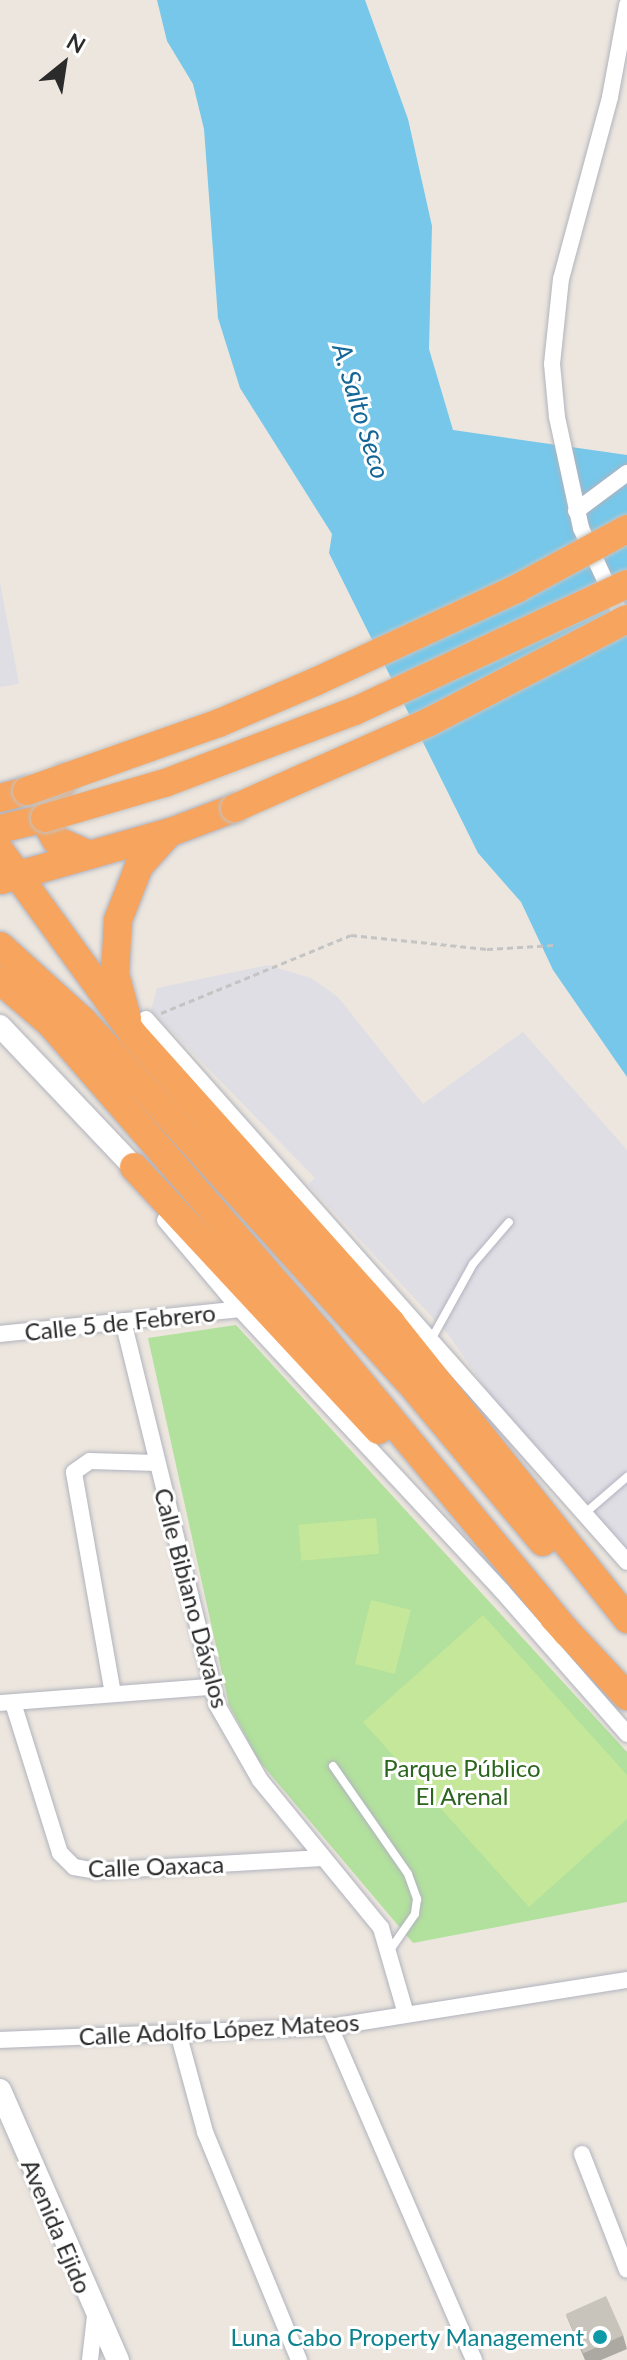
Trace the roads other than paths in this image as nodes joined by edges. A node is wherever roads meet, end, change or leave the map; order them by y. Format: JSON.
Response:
{"nodes":[{"id":1,"x":627,"y":5,"type":"edge"},
{"id":2,"x":627,"y":473,"type":"edge"},
{"id":3,"x":576,"y":511,"type":"junction"},
{"id":4,"x":627,"y":529,"type":"edge"},
{"id":5,"x":627,"y":584,"type":"edge"},
{"id":6,"x":627,"y":619,"type":"edge"},
{"id":7,"x":627,"y":629,"type":"edge"},
{"id":8,"x":65,"y":778,"type":"junction"},
{"id":9,"x":14,"y":794,"type":"edge"},
{"id":10,"x":0,"y":829,"type":"edge"},
{"id":11,"x":171,"y":832,"type":"junction"},
{"id":12,"x":0,"y":851,"type":"edge"},
{"id":13,"x":90,"y":855,"type":"junction"},
{"id":14,"x":9,"y":878,"type":"edge"},
{"id":15,"x":0,"y":946,"type":"edge"},
{"id":16,"x":0,"y":980,"type":"edge"},
{"id":17,"x":0,"y":1026,"type":"edge"},
{"id":18,"x":140,"y":1027,"type":"junction"},
{"id":19,"x":134,"y":1167,"type":"junction"},
{"id":20,"x":509,"y":1222,"type":"dead end"},
{"id":21,"x":240,"y":1309,"type":"junction"},
{"id":22,"x":123,"y":1321,"type":"junction"},
{"id":23,"x":0,"y":1334,"type":"edge"},
{"id":24,"x":432,"y":1338,"type":"junction"},
{"id":25,"x":157,"y":1463,"type":"junction"},
{"id":26,"x":627,"y":1477,"type":"edge"},
{"id":27,"x":584,"y":1514,"type":"junction"},
{"id":28,"x":627,"y":1562,"type":"edge"},
{"id":29,"x":627,"y":1619,"type":"edge"},
{"id":30,"x":567,"y":1632,"type":"junction"},
{"id":31,"x":627,"y":1638,"type":"edge"},
{"id":32,"x":210,"y":1687,"type":"junction"},
{"id":33,"x":113,"y":1694,"type":"junction"},
{"id":34,"x":627,"y":1696,"type":"edge"},
{"id":35,"x":7,"y":1703,"type":"edge"},
{"id":36,"x":627,"y":1734,"type":"edge"},
{"id":37,"x":333,"y":1766,"type":"dead end"},
{"id":38,"x":319,"y":1858,"type":"junction"},
{"id":39,"x":390,"y":1950,"type":"junction"},
{"id":40,"x":627,"y":1980,"type":"edge"},
{"id":41,"x":406,"y":2014,"type":"junction"},
{"id":42,"x":330,"y":2027,"type":"junction"},
{"id":43,"x":179,"y":2036,"type":"junction"},
{"id":44,"x":0,"y":2040,"type":"edge"},
{"id":45,"x":0,"y":2090,"type":"edge"},
{"id":46,"x":582,"y":2154,"type":"dead end"},
{"id":47,"x":627,"y":2270,"type":"edge"},
{"id":48,"x":95,"y":2316,"type":"junction"},
{"id":49,"x":90,"y":2360,"type":"edge"},
{"id":50,"x":118,"y":2360,"type":"edge"},
{"id":51,"x":299,"y":2360,"type":"edge"},
{"id":52,"x":474,"y":2360,"type":"edge"}],
"edges":[{"from":1,"to":3,"type":"street"},
{"from":2,"to":3,"type":"street"},
{"from":3,"to":7,"type":"street"},
{"from":4,"to":8,"type":"highway","bridge":true},
{"from":5,"to":10,"type":"highway","bridge":true},
{"from":6,"to":11,"type":"highway","bridge":true},
{"from":8,"to":9,"type":"highway","bridge":true},
{"from":8,"to":13,"type":"highway"},
{"from":11,"to":13,"type":"highway"},
{"from":11,"to":18,"type":"highway"},
{"from":12,"to":14,"type":"highway"},
{"from":13,"to":14,"type":"highway"},
{"from":14,"to":18,"type":"highway"},
{"from":15,"to":31,"type":"highway"},
{"from":16,"to":30,"type":"highway"},
{"from":17,"to":19,"type":"street"},
{"from":18,"to":24,"type":"street"},
{"from":18,"to":29,"type":"highway"},
{"from":19,"to":21,"type":"street"},
{"from":19,"to":30,"type":"highway"},
{"from":20,"to":24,"type":"lane"},
{"from":21,"to":22,"type":"street","name":"Calle 5 de Febrero"},
{"from":21,"to":36,"type":"street"},
{"from":22,"to":23,"type":"street","name":"Calle 5 de Febrero"},
{"from":22,"to":25,"type":"street","name":"Calle Bibiano Dávalos"},
{"from":24,"to":27,"type":"street"},
{"from":25,"to":32,"type":"street","name":"Calle Bibiano Dávalos"},
{"from":25,"to":33,"type":"street"},
{"from":26,"to":27,"type":"lane"},
{"from":27,"to":28,"type":"street"},
{"from":30,"to":34,"type":"highway"},
{"from":32,"to":33,"type":"street"},
{"from":32,"to":38,"type":"street","name":"Calle Bibiano Dávalos"},
{"from":33,"to":35,"type":"street"},
{"from":35,"to":38,"type":"street","name":"Calle Oaxaca"},
{"from":37,"to":39,"type":"lane"},
{"from":38,"to":39,"type":"street","name":"Calle Bibiano Dávalos"},
{"from":39,"to":41,"type":"street","name":"Calle Bibiano Dávalos"},
{"from":40,"to":41,"type":"street","name":"Calle Adolfo López Mateos"},
{"from":41,"to":42,"type":"street","name":"Calle Adolfo López Mateos"},
{"from":42,"to":43,"type":"street","name":"Calle Adolfo López Mateos"},
{"from":42,"to":52,"type":"street"},
{"from":43,"to":44,"type":"street","name":"Calle Adolfo López Mateos"},
{"from":43,"to":51,"type":"street"},
{"from":45,"to":48,"type":"street","name":"Avenida Ejido"},
{"from":46,"to":47,"type":"street"},
{"from":48,"to":49,"type":"street"},
{"from":48,"to":50,"type":"street","name":"Avenida Ejido"}]}
